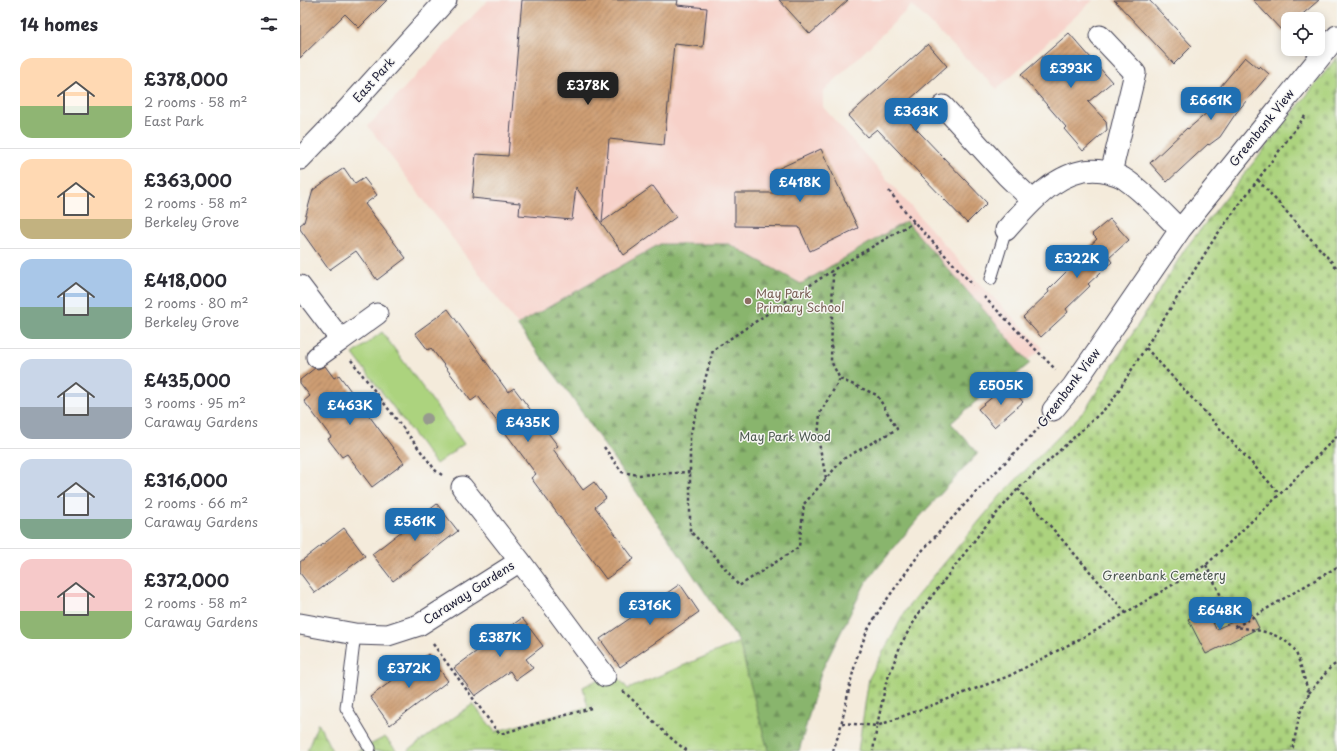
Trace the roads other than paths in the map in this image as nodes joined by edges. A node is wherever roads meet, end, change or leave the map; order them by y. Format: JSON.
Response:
{"nodes":[{"id":1,"x":446,"y":0,"type":"edge"},
{"id":2,"x":1100,"y":36,"type":"dead end"},
{"id":3,"x":1337,"y":36,"type":"edge"},
{"id":4,"x":943,"y":106,"type":"dead end"},
{"id":5,"x":300,"y":160,"type":"edge"},
{"id":6,"x":1111,"y":173,"type":"junction"},
{"id":7,"x":1033,"y":201,"type":"junction"},
{"id":8,"x":1006,"y":230,"type":"joint"},
{"id":9,"x":1180,"y":230,"type":"junction"},
{"id":10,"x":991,"y":279,"type":"dead end"},
{"id":11,"x":300,"y":286,"type":"edge"},
{"id":12,"x":377,"y":314,"type":"dead end"},
{"id":13,"x":339,"y":341,"type":"junction"},
{"id":14,"x":317,"y":357,"type":"dead end"},
{"id":15,"x":1053,"y":410,"type":"road end"},
{"id":16,"x":462,"y":487,"type":"road end"},
{"id":17,"x":520,"y":561,"type":"junction"},
{"id":18,"x":300,"y":624,"type":"edge"},
{"id":19,"x":355,"y":634,"type":"junction"},
{"id":20,"x":606,"y":676,"type":"road end"},
{"id":21,"x":370,"y":748,"type":"dead end"}],
"edges":[{"from":1,"to":5,"type":"street","name":"East Park"},
{"from":2,"to":6,"type":"street"},
{"from":3,"to":9,"type":"street","name":"Greenbank View"},
{"from":4,"to":7,"type":"street"},
{"from":6,"to":7,"type":"street"},
{"from":6,"to":9,"type":"street"},
{"from":7,"to":8,"type":"street"},
{"from":8,"to":10,"type":"lane"},
{"from":9,"to":15,"type":"street","name":"Greenbank View"},
{"from":11,"to":13,"type":"street"},
{"from":12,"to":13,"type":"street"},
{"from":13,"to":14,"type":"street"},
{"from":16,"to":17,"type":"street","name":"Caraway Gardens"},
{"from":17,"to":19,"type":"street","name":"Caraway Gardens"},
{"from":17,"to":20,"type":"street","name":"Caraway Gardens"},
{"from":18,"to":19,"type":"street","name":"Caraway Gardens"},
{"from":19,"to":21,"type":"lane"}]}
